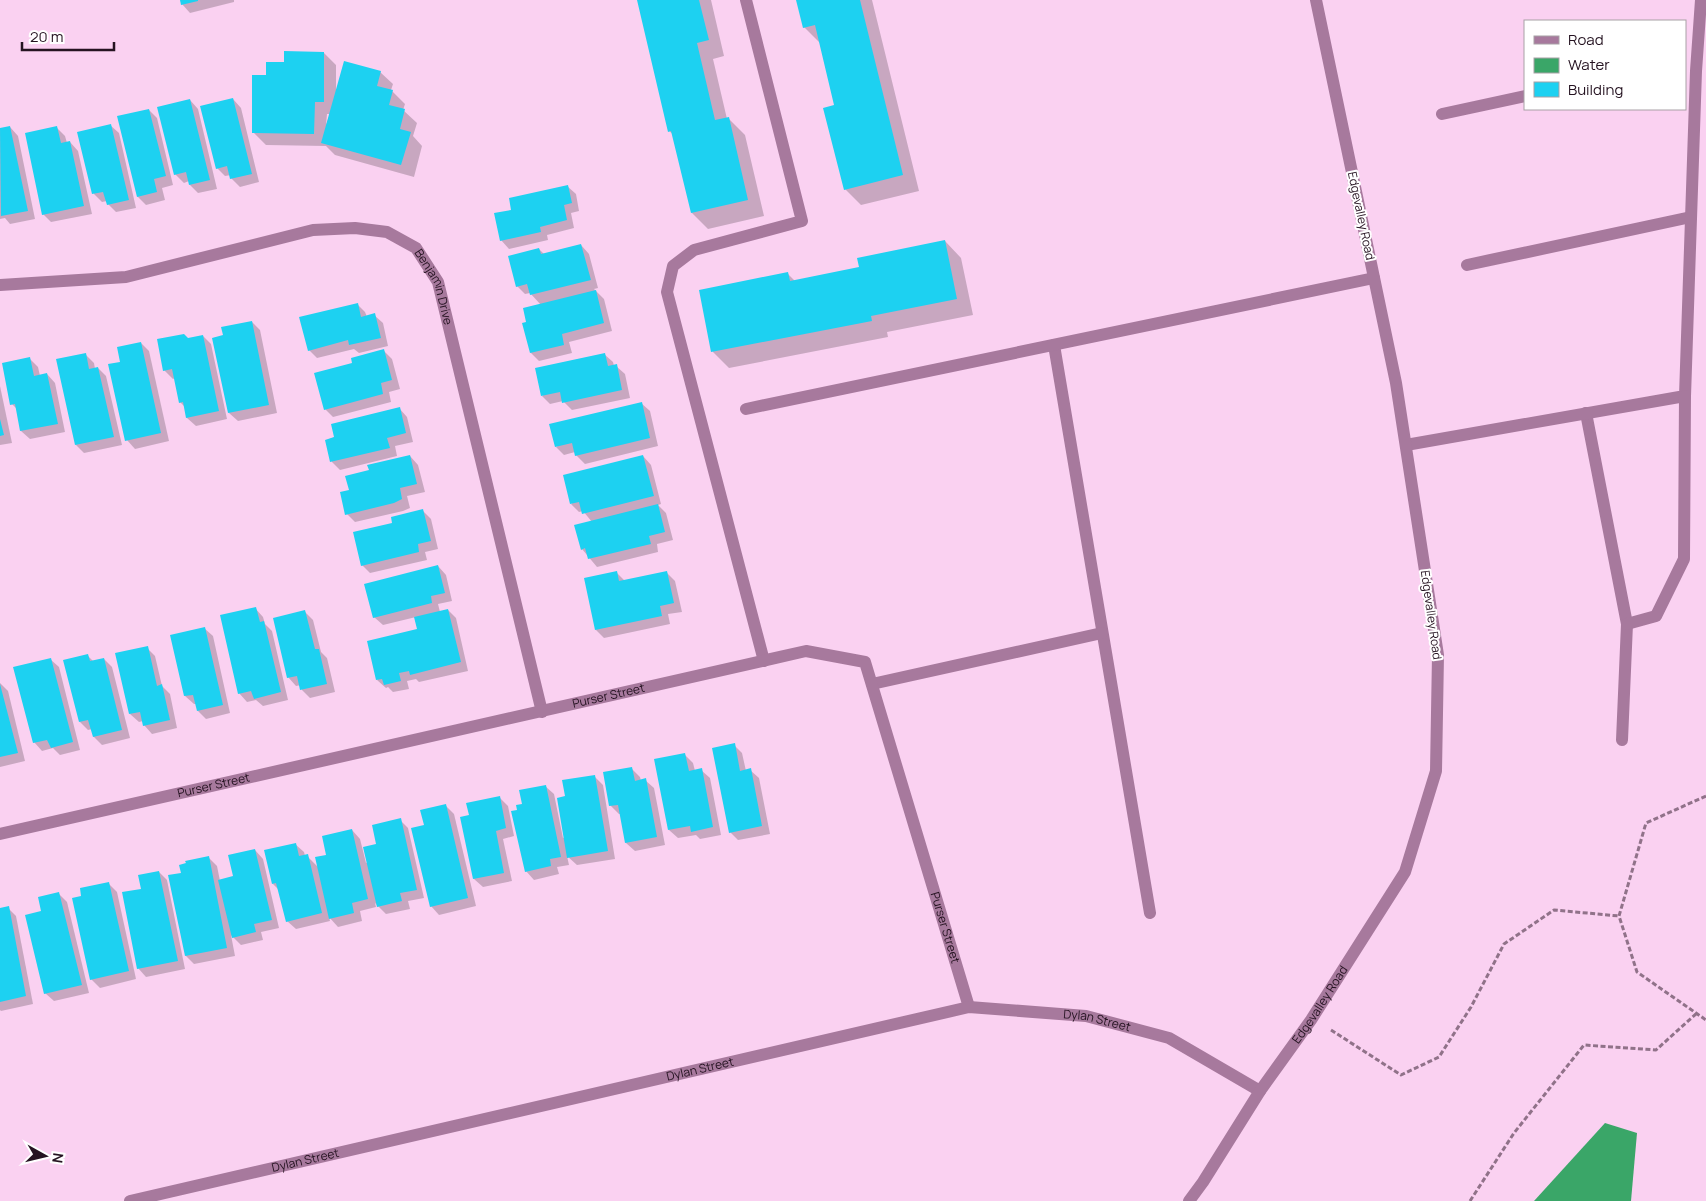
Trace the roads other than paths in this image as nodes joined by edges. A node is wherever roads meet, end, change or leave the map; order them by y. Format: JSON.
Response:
{"nodes":[{"id":1,"x":746,"y":0,"type":"edge"},
{"id":2,"x":1316,"y":0,"type":"edge"},
{"id":3,"x":1701,"y":0,"type":"edge"},
{"id":4,"x":1691,"y":62,"type":"edge"},
{"id":5,"x":1524,"y":96,"type":"edge"},
{"id":6,"x":1442,"y":114,"type":"dead end"},
{"id":7,"x":1691,"y":216,"type":"junction"},
{"id":8,"x":1467,"y":265,"type":"dead end"},
{"id":9,"x":1374,"y":278,"type":"junction"},
{"id":10,"x":0,"y":285,"type":"edge"},
{"id":11,"x":1054,"y":345,"type":"junction"},
{"id":12,"x":1685,"y":396,"type":"junction"},
{"id":13,"x":746,"y":410,"type":"dead end"},
{"id":14,"x":1586,"y":413,"type":"junction"},
{"id":15,"x":1406,"y":445,"type":"junction"},
{"id":16,"x":1627,"y":624,"type":"junction"},
{"id":17,"x":1102,"y":633,"type":"junction"},
{"id":18,"x":764,"y":661,"type":"junction"},
{"id":19,"x":872,"y":684,"type":"junction"},
{"id":20,"x":542,"y":712,"type":"junction"},
{"id":21,"x":1622,"y":740,"type":"dead end"},
{"id":22,"x":0,"y":834,"type":"edge"},
{"id":23,"x":1150,"y":913,"type":"dead end"},
{"id":24,"x":969,"y":1007,"type":"junction"},
{"id":25,"x":1260,"y":1091,"type":"junction"},
{"id":26,"x":130,"y":1201,"type":"edge"},
{"id":27,"x":1190,"y":1201,"type":"edge"}],
"edges":[{"from":1,"to":18,"type":"street"},
{"from":2,"to":9,"type":"street","name":"Edgevalley Road"},
{"from":3,"to":4,"type":"street"},
{"from":4,"to":7,"type":"street"},
{"from":5,"to":6,"type":"street"},
{"from":7,"to":8,"type":"street"},
{"from":7,"to":12,"type":"street"},
{"from":9,"to":11,"type":"street"},
{"from":9,"to":15,"type":"street","name":"Edgevalley Road"},
{"from":10,"to":20,"type":"street","name":"Benjamin Drive"},
{"from":11,"to":13,"type":"street"},
{"from":11,"to":17,"type":"street"},
{"from":12,"to":14,"type":"street"},
{"from":12,"to":16,"type":"street"},
{"from":14,"to":15,"type":"street"},
{"from":14,"to":16,"type":"street"},
{"from":15,"to":25,"type":"street","name":"Edgevalley Road"},
{"from":16,"to":21,"type":"street"},
{"from":17,"to":19,"type":"street"},
{"from":17,"to":23,"type":"street"},
{"from":18,"to":19,"type":"street","name":"Purser Street"},
{"from":18,"to":20,"type":"street","name":"Purser Street"},
{"from":19,"to":24,"type":"street","name":"Purser Street"},
{"from":20,"to":22,"type":"street","name":"Purser Street"},
{"from":24,"to":25,"type":"street","name":"Dylan Street"},
{"from":24,"to":26,"type":"street","name":"Dylan Street"},
{"from":25,"to":27,"type":"street","name":"Edgevalley Road"}]}
